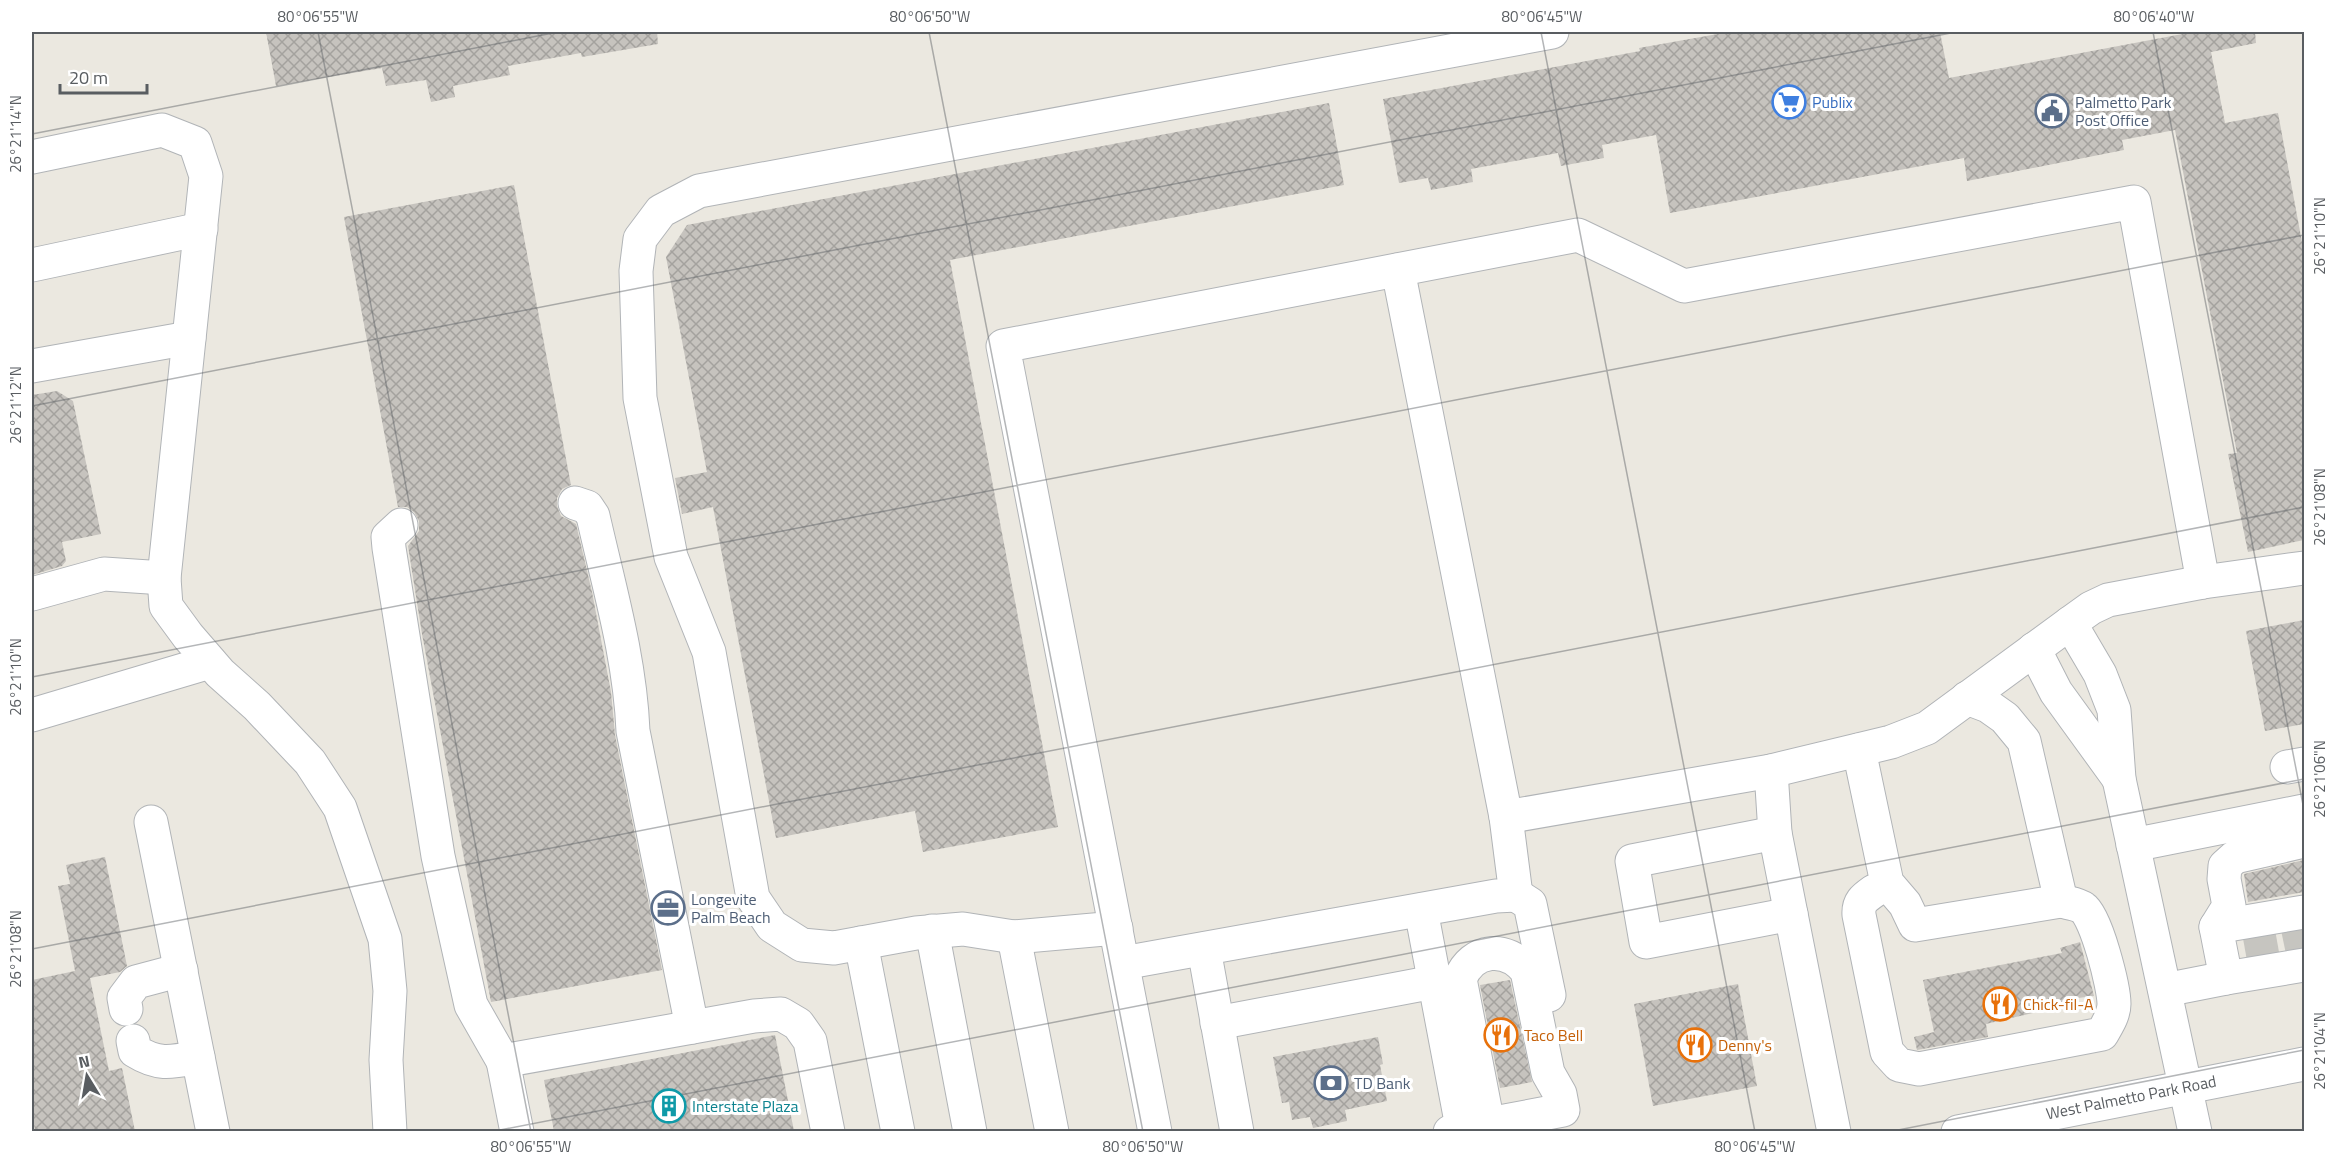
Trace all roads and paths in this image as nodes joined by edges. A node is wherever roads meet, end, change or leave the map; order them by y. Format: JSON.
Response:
{"nodes":[{"id":1,"x":1552,"y":32,"type":"edge"},
{"id":2,"x":32,"y":157,"type":"edge"},
{"id":3,"x":201,"y":229,"type":"junction"},
{"id":4,"x":32,"y":265,"type":"edge"},
{"id":5,"x":1398,"y":270,"type":"junction"},
{"id":6,"x":189,"y":338,"type":"junction"},
{"id":7,"x":32,"y":366,"type":"edge"},
{"id":8,"x":575,"y":503,"type":"dead end"},
{"id":9,"x":401,"y":525,"type":"dead end"},
{"id":10,"x":2304,"y":568,"type":"edge"},
{"id":11,"x":164,"y":578,"type":"junction"},
{"id":12,"x":2203,"y":582,"type":"junction"},
{"id":13,"x":32,"y":594,"type":"edge"},
{"id":14,"x":2070,"y":623,"type":"junction"},
{"id":15,"x":2034,"y":649,"type":"junction"},
{"id":16,"x":210,"y":662,"type":"junction"},
{"id":17,"x":1967,"y":698,"type":"junction"},
{"id":18,"x":32,"y":715,"type":"edge"},
{"id":19,"x":1859,"y":750,"type":"junction"},
{"id":20,"x":1772,"y":771,"type":"junction"},
{"id":21,"x":2119,"y":779,"type":"junction"},
{"id":22,"x":2304,"y":811,"type":"edge"},
{"id":23,"x":1506,"y":818,"type":"junction"},
{"id":24,"x":151,"y":822,"type":"dead end"},
{"id":25,"x":1775,"y":833,"type":"junction"},
{"id":26,"x":2304,"y":842,"type":"edge"},
{"id":27,"x":2133,"y":845,"type":"junction"},
{"id":28,"x":1880,"y":887,"type":"junction"},
{"id":29,"x":1516,"y":895,"type":"junction"},
{"id":30,"x":2061,"y":901,"type":"junction"},
{"id":31,"x":1421,"y":910,"type":"junction"},
{"id":32,"x":1791,"y":914,"type":"junction"},
{"id":33,"x":2216,"y":927,"type":"junction"},
{"id":34,"x":1116,"y":928,"type":"junction"},
{"id":35,"x":932,"y":932,"type":"junction"},
{"id":36,"x":1014,"y":937,"type":"junction"},
{"id":37,"x":2301,"y":939,"type":"edge"},
{"id":38,"x":861,"y":943,"type":"junction"},
{"id":39,"x":2261,"y":947,"type":"junction"},
{"id":40,"x":1204,"y":949,"type":"junction"},
{"id":41,"x":1123,"y":963,"type":"junction"},
{"id":42,"x":180,"y":970,"type":"junction"},
{"id":43,"x":2226,"y":978,"type":"junction"},
{"id":44,"x":1434,"y":982,"type":"junction"},
{"id":45,"x":2165,"y":990,"type":"junction"},
{"id":46,"x":126,"y":1009,"type":"dead end"},
{"id":47,"x":1217,"y":1023,"type":"junction"},
{"id":48,"x":692,"y":1027,"type":"junction"},
{"id":49,"x":133,"y":1041,"type":"dead end"},
{"id":50,"x":198,"y":1057,"type":"junction"},
{"id":51,"x":503,"y":1061,"type":"junction"},
{"id":52,"x":2304,"y":1064,"type":"edge"},
{"id":53,"x":2186,"y":1085,"type":"junction"},
{"id":54,"x":1561,"y":1102,"type":"junction"},
{"id":55,"x":1466,"y":1129,"type":"edge"},
{"id":56,"x":213,"y":1131,"type":"edge"},
{"id":57,"x":390,"y":1131,"type":"edge"},
{"id":58,"x":517,"y":1131,"type":"edge"},
{"id":59,"x":828,"y":1131,"type":"edge"},
{"id":60,"x":898,"y":1131,"type":"edge"},
{"id":61,"x":970,"y":1131,"type":"edge"},
{"id":62,"x":1052,"y":1131,"type":"edge"},
{"id":63,"x":1155,"y":1131,"type":"edge"},
{"id":64,"x":1237,"y":1131,"type":"edge"},
{"id":65,"x":1834,"y":1131,"type":"edge"},
{"id":66,"x":1958,"y":1131,"type":"edge"},
{"id":67,"x":2195,"y":1131,"type":"edge"}],
"edges":[{"from":1,"to":38,"type":"lane"},
{"from":2,"to":3,"type":"lane"},
{"from":3,"to":4,"type":"lane"},
{"from":3,"to":6,"type":"lane"},
{"from":5,"to":12,"type":"lane"},
{"from":5,"to":23,"type":"lane"},
{"from":5,"to":34,"type":"lane"},
{"from":6,"to":7,"type":"lane"},
{"from":6,"to":11,"type":"lane"},
{"from":8,"to":48,"type":"lane"},
{"from":9,"to":51,"type":"lane"},
{"from":10,"to":12,"type":"lane"},
{"from":11,"to":13,"type":"lane"},
{"from":11,"to":16,"type":"lane"},
{"from":12,"to":14,"type":"lane"},
{"from":14,"to":15,"type":"lane"},
{"from":14,"to":21,"type":"lane"},
{"from":15,"to":17,"type":"lane"},
{"from":15,"to":21,"type":"lane"},
{"from":16,"to":18,"type":"lane"},
{"from":16,"to":57,"type":"lane"},
{"from":17,"to":19,"type":"lane"},
{"from":17,"to":30,"type":"lane"},
{"from":19,"to":20,"type":"lane"},
{"from":19,"to":28,"type":"lane"},
{"from":20,"to":23,"type":"lane"},
{"from":20,"to":25,"type":"lane"},
{"from":21,"to":27,"type":"lane"},
{"from":22,"to":27,"type":"lane"},
{"from":23,"to":29,"type":"lane"},
{"from":24,"to":42,"type":"lane"},
{"from":25,"to":32,"type":"lane"},
{"from":25,"to":32,"type":"lane"},
{"from":26,"to":33,"type":"lane"},
{"from":27,"to":45,"type":"lane"},
{"from":28,"to":30,"type":"lane"},
{"from":28,"to":30,"type":"lane"},
{"from":29,"to":31,"type":"lane"},
{"from":29,"to":54,"type":"lane"},
{"from":31,"to":40,"type":"lane"},
{"from":31,"to":44,"type":"lane"},
{"from":32,"to":65,"type":"lane"},
{"from":33,"to":39,"type":"lane"},
{"from":33,"to":43,"type":"lane"},
{"from":34,"to":36,"type":"lane"},
{"from":34,"to":41,"type":"lane"},
{"from":35,"to":36,"type":"lane"},
{"from":35,"to":38,"type":"lane"},
{"from":35,"to":61,"type":"lane"},
{"from":36,"to":62,"type":"lane"},
{"from":37,"to":39,"type":"lane"},
{"from":37,"to":39,"type":"lane"},
{"from":38,"to":60,"type":"lane"},
{"from":39,"to":43,"type":"lane"},
{"from":40,"to":41,"type":"lane"},
{"from":40,"to":47,"type":"lane"},
{"from":41,"to":63,"type":"lane"},
{"from":42,"to":46,"type":"lane"},
{"from":42,"to":50,"type":"lane"},
{"from":43,"to":45,"type":"lane"},
{"from":44,"to":47,"type":"lane"},
{"from":44,"to":55,"type":"lane"},
{"from":45,"to":53,"type":"lane"},
{"from":47,"to":64,"type":"lane"},
{"from":48,"to":51,"type":"lane"},
{"from":48,"to":59,"type":"lane"},
{"from":49,"to":50,"type":"lane"},
{"from":50,"to":56,"type":"lane"},
{"from":51,"to":58,"type":"lane"},
{"from":52,"to":53,"type":"lane","name":"West Palmetto Park Road"},
{"from":53,"to":66,"type":"lane","name":"West Palmetto Park Road"},
{"from":53,"to":67,"type":"lane"},
{"from":54,"to":55,"type":"lane"},
{"from":54,"to":55,"type":"lane"}]}
